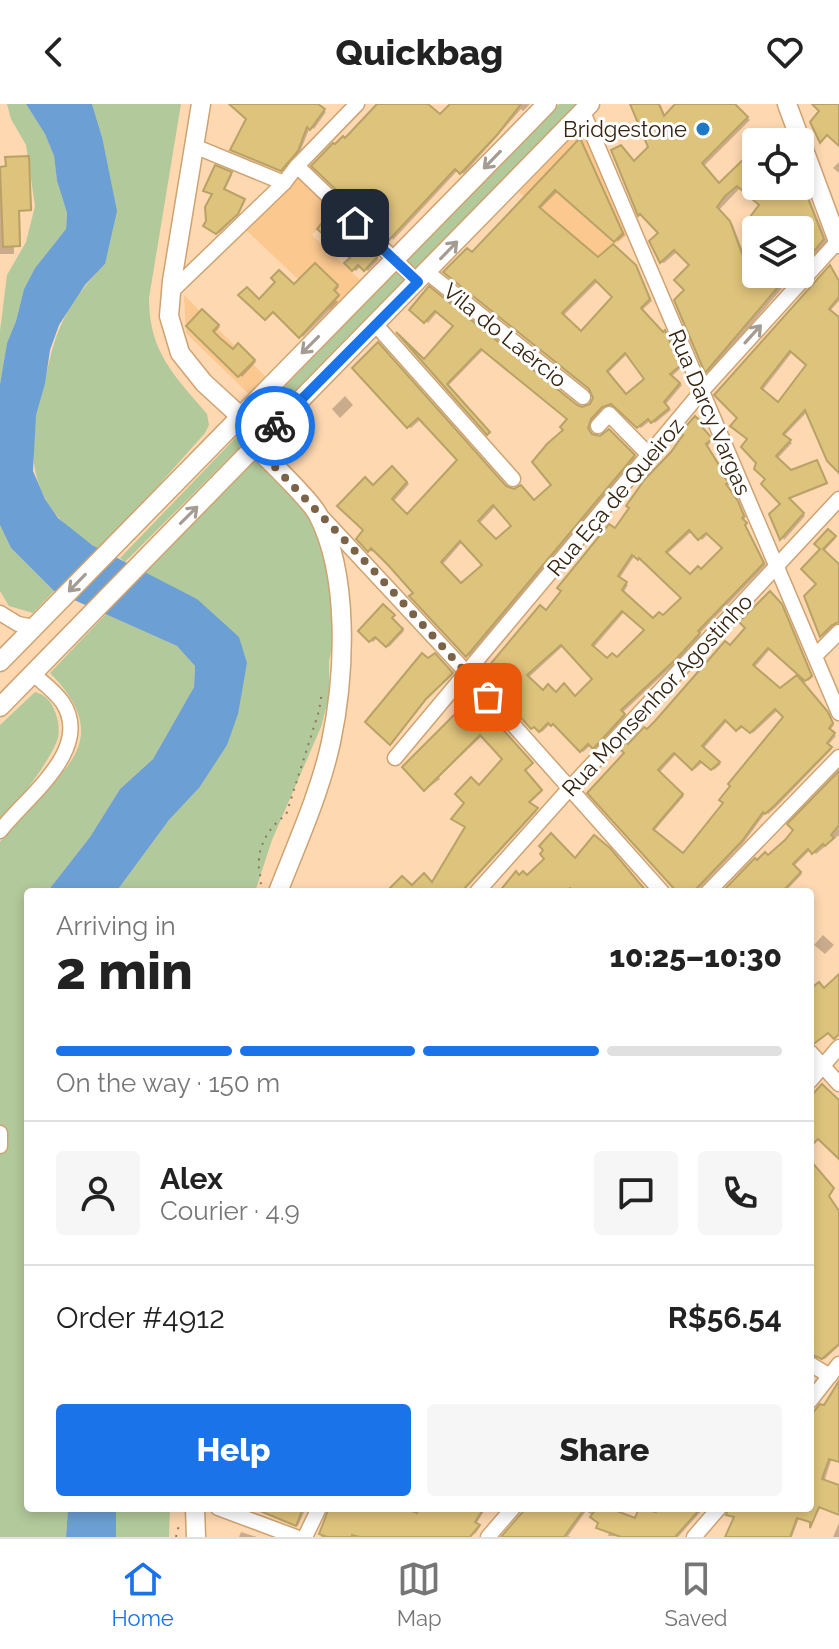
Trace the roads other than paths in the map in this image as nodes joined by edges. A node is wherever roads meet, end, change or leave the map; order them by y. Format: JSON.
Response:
{"nodes":[{"id":1,"x":201,"y":104,"type":"edge"},
{"id":2,"x":357,"y":104,"type":"edge"},
{"id":3,"x":547,"y":104,"type":"edge"},
{"id":4,"x":787,"y":104,"type":"edge"},
{"id":5,"x":586,"y":108,"type":"edge"},
{"id":6,"x":194,"y":146,"type":"junction"},
{"id":7,"x":297,"y":166,"type":"junction"},
{"id":8,"x":284,"y":183,"type":"junction"},
{"id":9,"x":839,"y":242,"type":"edge"},
{"id":10,"x":395,"y":261,"type":"junction"},
{"id":11,"x":422,"y":277,"type":"junction"},
{"id":12,"x":171,"y":292,"type":"junction"},
{"id":13,"x":376,"y":325,"type":"junction"},
{"id":14,"x":701,"y":392,"type":"junction"},
{"id":15,"x":583,"y":397,"type":"dead end"},
{"id":16,"x":240,"y":416,"type":"junction"},
{"id":17,"x":598,"y":426,"type":"dead end"},
{"id":18,"x":255,"y":446,"type":"junction"},
{"id":19,"x":650,"y":456,"type":"junction"},
{"id":20,"x":513,"y":479,"type":"dead end"},
{"id":21,"x":839,"y":499,"type":"edge"},
{"id":22,"x":316,"y":511,"type":"junction"},
{"id":23,"x":776,"y":566,"type":"junction"},
{"id":24,"x":0,"y":613,"type":"edge"},
{"id":25,"x":39,"y":623,"type":"junction"},
{"id":26,"x":839,"y":632,"type":"edge"},
{"id":27,"x":815,"y":656,"type":"junction"},
{"id":28,"x":0,"y":662,"type":"edge"},
{"id":29,"x":32,"y":673,"type":"junction"},
{"id":30,"x":468,"y":674,"type":"junction"},
{"id":31,"x":0,"y":707,"type":"edge"},
{"id":32,"x":839,"y":713,"type":"edge"},
{"id":33,"x":839,"y":757,"type":"edge"},
{"id":34,"x":395,"y":758,"type":"dead end"},
{"id":35,"x":569,"y":789,"type":"junction"},
{"id":36,"x":0,"y":831,"type":"edge"},
{"id":37,"x":279,"y":888,"type":"edge"},
{"id":38,"x":481,"y":888,"type":"edge"},
{"id":39,"x":658,"y":888,"type":"edge"},
{"id":40,"x":712,"y":888,"type":"edge"},
{"id":41,"x":839,"y":1047,"type":"edge"},
{"id":42,"x":814,"y":1056,"type":"edge"},
{"id":43,"x":823,"y":1066,"type":"junction"},
{"id":44,"x":814,"y":1076,"type":"edge"},
{"id":45,"x":839,"y":1084,"type":"edge"},
{"id":46,"x":0,"y":1133,"type":"edge"},
{"id":47,"x":0,"y":1146,"type":"edge"},
{"id":48,"x":839,"y":1364,"type":"edge"},
{"id":49,"x":814,"y":1366,"type":"edge"},
{"id":50,"x":830,"y":1376,"type":"junction"},
{"id":51,"x":814,"y":1396,"type":"edge"},
{"id":52,"x":195,"y":1512,"type":"edge"},
{"id":53,"x":229,"y":1512,"type":"edge"},
{"id":54,"x":317,"y":1512,"type":"edge"},
{"id":55,"x":510,"y":1512,"type":"edge"},
{"id":56,"x":716,"y":1512,"type":"edge"},
{"id":57,"x":196,"y":1537,"type":"edge"},
{"id":58,"x":296,"y":1537,"type":"edge"},
{"id":59,"x":305,"y":1537,"type":"edge"},
{"id":60,"x":488,"y":1537,"type":"edge"},
{"id":61,"x":694,"y":1537,"type":"edge"}],
"edges":[{"from":1,"to":6,"type":"main road"},
{"from":2,"to":7,"type":"street"},
{"from":3,"to":10,"type":"main road","one_way":true},
{"from":4,"to":9,"type":"main road"},
{"from":11,"to":5,"type":"main road","one_way":true},
{"from":5,"to":14,"type":"street","name":"Rua Darcy Vargas"},
{"from":6,"to":8,"type":"street"},
{"from":6,"to":12,"type":"main road"},
{"from":7,"to":8,"type":"street"},
{"from":7,"to":10,"type":"street","name":"Vila do Laércio"},
{"from":8,"to":12,"type":"street"},
{"from":14,"to":9,"type":"street","name":"Rua Eça de Queiroz","one_way":true},
{"from":10,"to":11,"type":"street","name":"Vila do Laércio"},
{"from":10,"to":16,"type":"main road","one_way":true},
{"from":11,"to":13,"type":"main road"},
{"from":11,"to":15,"type":"street","name":"Vila do Laércio"},
{"from":12,"to":16,"type":"main road"},
{"from":13,"to":18,"type":"main road"},
{"from":13,"to":20,"type":"street"},
{"from":14,"to":19,"type":"street","name":"Rua Eça de Queiroz"},
{"from":14,"to":23,"type":"street","name":"Rua Darcy Vargas"},
{"from":16,"to":25,"type":"main road","one_way":true},
{"from":17,"to":19,"type":"street"},
{"from":18,"to":22,"type":"main road"},
{"from":29,"to":18,"type":"main road","one_way":true},
{"from":19,"to":30,"type":"street","name":"Rua Eça de Queiroz"},
{"from":21,"to":23,"type":"street","name":"Rua Monsenhor Agostinho"},
{"from":22,"to":30,"type":"street"},
{"from":22,"to":37,"type":"main road"},
{"from":23,"to":27,"type":"street","name":"Rua Darcy Vargas"},
{"from":23,"to":35,"type":"street","name":"Rua Monsenhor Agostinho"},
{"from":24,"to":25,"type":"street"},
{"from":25,"to":28,"type":"main road"},
{"from":26,"to":27,"type":"street"},
{"from":27,"to":32,"type":"street","name":"Rua Darcy Vargas"},
{"from":29,"to":31,"type":"main road"},
{"from":29,"to":36,"type":"street"},
{"from":30,"to":34,"type":"street","name":"Rua Eça de Queiroz"},
{"from":30,"to":35,"type":"street"},
{"from":33,"to":40,"type":"street"},
{"from":35,"to":38,"type":"street","name":"Rua Monsenhor Agostinho"},
{"from":35,"to":39,"type":"street"},
{"from":41,"to":43,"type":"street"},
{"from":42,"to":43,"type":"street"},
{"from":43,"to":44,"type":"street"},
{"from":43,"to":45,"type":"street"},
{"from":46,"to":47,"type":"street"},
{"from":48,"to":50,"type":"street"},
{"from":49,"to":50,"type":"street"},
{"from":50,"to":51,"type":"street"},
{"from":52,"to":57,"type":"main road"},
{"from":53,"to":58,"type":"street"},
{"from":54,"to":59,"type":"street"},
{"from":55,"to":60,"type":"street"},
{"from":56,"to":61,"type":"street"}]}
